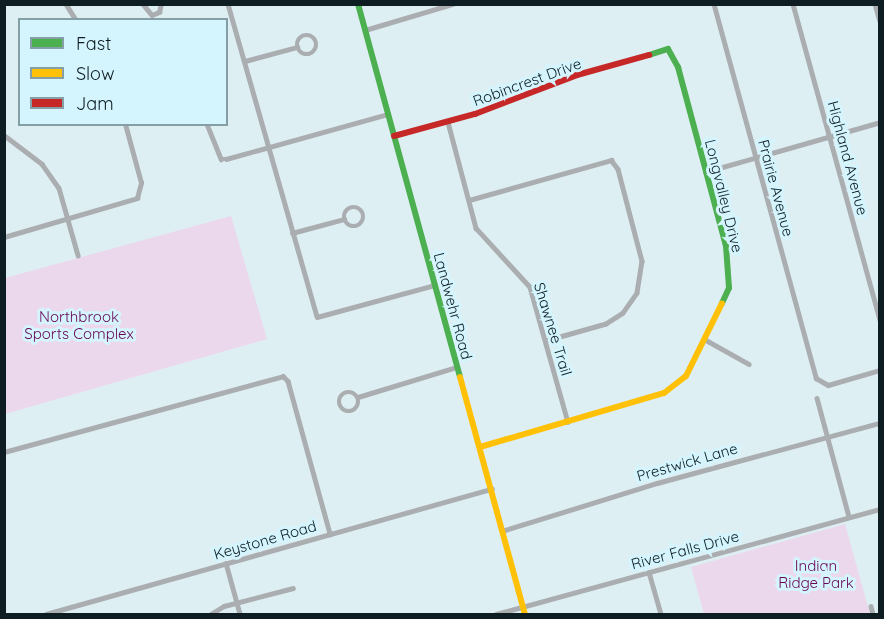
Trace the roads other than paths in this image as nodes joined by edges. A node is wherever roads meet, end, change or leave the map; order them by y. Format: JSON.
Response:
{"nodes":[{"id":1,"x":66,"y":4,"type":"edge"},
{"id":2,"x":143,"y":4,"type":"edge"},
{"id":3,"x":161,"y":4,"type":"edge"},
{"id":4,"x":228,"y":4,"type":"edge"},
{"id":5,"x":358,"y":4,"type":"edge"},
{"id":6,"x":453,"y":4,"type":"edge"},
{"id":7,"x":714,"y":4,"type":"edge"},
{"id":8,"x":793,"y":4,"type":"edge"},
{"id":9,"x":875,"y":4,"type":"edge"},
{"id":10,"x":75,"y":18,"type":"edge"},
{"id":11,"x":879,"y":21,"type":"edge"},
{"id":12,"x":365,"y":30,"type":"junction"},
{"id":13,"x":297,"y":47,"type":"junction"},
{"id":14,"x":668,"y":49,"type":"joint"},
{"id":15,"x":245,"y":62,"type":"junction"},
{"id":16,"x":388,"y":114,"type":"junction"},
{"id":17,"x":448,"y":122,"type":"junction"},
{"id":18,"x":879,"y":122,"type":"edge"},
{"id":19,"x":125,"y":126,"type":"edge"},
{"id":20,"x":208,"y":126,"type":"edge"},
{"id":21,"x":4,"y":135,"type":"edge"},
{"id":22,"x":394,"y":136,"type":"junction"},
{"id":23,"x":830,"y":137,"type":"junction"},
{"id":24,"x":268,"y":147,"type":"junction"},
{"id":25,"x":756,"y":158,"type":"junction"},
{"id":26,"x":705,"y":172,"type":"junction"},
{"id":27,"x":469,"y":200,"type":"junction"},
{"id":28,"x":68,"y":219,"type":"junction"},
{"id":29,"x":344,"y":219,"type":"junction"},
{"id":30,"x":292,"y":232,"type":"junction"},
{"id":31,"x":4,"y":237,"type":"edge"},
{"id":32,"x":78,"y":255,"type":"dead end"},
{"id":33,"x":435,"y":285,"type":"junction"},
{"id":34,"x":879,"y":319,"type":"edge"},
{"id":35,"x":706,"y":340,"type":"junction"},
{"id":36,"x":546,"y":341,"type":"junction"},
{"id":37,"x":749,"y":364,"type":"dead end"},
{"id":38,"x":457,"y":367,"type":"junction"},
{"id":39,"x":879,"y":370,"type":"edge"},
{"id":40,"x":358,"y":397,"type":"junction"},
{"id":41,"x":817,"y":398,"type":"dead end"},
{"id":42,"x":568,"y":422,"type":"junction"},
{"id":43,"x":879,"y":423,"type":"edge"},
{"id":44,"x":828,"y":436,"type":"junction"},
{"id":45,"x":480,"y":447,"type":"junction"},
{"id":46,"x":4,"y":452,"type":"edge"},
{"id":47,"x":492,"y":489,"type":"junction"},
{"id":48,"x":879,"y":508,"type":"edge"},
{"id":49,"x":849,"y":517,"type":"junction"},
{"id":50,"x":502,"y":531,"type":"junction"},
{"id":51,"x":330,"y":534,"type":"junction"},
{"id":52,"x":226,"y":563,"type":"junction"},
{"id":53,"x":649,"y":572,"type":"junction"},
{"id":54,"x":292,"y":588,"type":"dead end"},
{"id":55,"x":237,"y":603,"type":"junction"},
{"id":56,"x":871,"y":606,"type":"dead end"},
{"id":57,"x":524,"y":611,"type":"edge"},
{"id":58,"x":56,"y":613,"type":"edge"},
{"id":59,"x":221,"y":613,"type":"edge"},
{"id":60,"x":503,"y":614,"type":"edge"},
{"id":61,"x":46,"y":615,"type":"edge"},
{"id":62,"x":211,"y":615,"type":"edge"},
{"id":63,"x":240,"y":615,"type":"edge"},
{"id":64,"x":496,"y":615,"type":"edge"},
{"id":65,"x":661,"y":615,"type":"edge"},
{"id":66,"x":873,"y":615,"type":"edge"}],
"edges":[{"from":1,"to":10,"type":"street"},
{"from":2,"to":3,"type":"street"},
{"from":4,"to":15,"type":"street"},
{"from":5,"to":12,"type":"street","name":"Landwehr Road"},
{"from":6,"to":12,"type":"street"},
{"from":7,"to":25,"type":"street","name":"Prairie Avenue"},
{"from":8,"to":23,"type":"street","name":"Highland Avenue"},
{"from":9,"to":11,"type":"street"},
{"from":12,"to":16,"type":"street","name":"Landwehr Road"},
{"from":13,"to":13,"type":"street"},
{"from":13,"to":15,"type":"street"},
{"from":14,"to":17,"type":"street","name":"Robincrest Drive"},
{"from":14,"to":26,"type":"street","name":"Longvalley Drive"},
{"from":15,"to":24,"type":"street"},
{"from":16,"to":22,"type":"street","name":"Landwehr Road"},
{"from":16,"to":24,"type":"street"},
{"from":17,"to":22,"type":"street","name":"Robincrest Drive"},
{"from":17,"to":27,"type":"street","name":"Shawnee Trail"},
{"from":18,"to":23,"type":"street"},
{"from":19,"to":28,"type":"street"},
{"from":20,"to":24,"type":"street"},
{"from":21,"to":28,"type":"street"},
{"from":22,"to":33,"type":"street","name":"Landwehr Road"},
{"from":23,"to":25,"type":"street"},
{"from":23,"to":34,"type":"street","name":"Highland Avenue"},
{"from":24,"to":30,"type":"street"},
{"from":25,"to":26,"type":"street"},
{"from":25,"to":39,"type":"street","name":"Prairie Avenue"},
{"from":26,"to":35,"type":"street","name":"Longvalley Drive"},
{"from":27,"to":36,"type":"street","name":"Shawnee Trail"},
{"from":27,"to":36,"type":"street"},
{"from":28,"to":31,"type":"street"},
{"from":28,"to":32,"type":"street"},
{"from":29,"to":29,"type":"street"},
{"from":29,"to":30,"type":"street"},
{"from":30,"to":33,"type":"street"},
{"from":33,"to":38,"type":"street","name":"Landwehr Road"},
{"from":35,"to":37,"type":"street"},
{"from":35,"to":42,"type":"street","name":"Longvalley Drive"},
{"from":36,"to":42,"type":"street","name":"Shawnee Trail"},
{"from":38,"to":40,"type":"street"},
{"from":38,"to":45,"type":"street","name":"Landwehr Road"},
{"from":40,"to":40,"type":"street"},
{"from":41,"to":44,"type":"street"},
{"from":42,"to":45,"type":"street","name":"Longvalley Drive"},
{"from":43,"to":44,"type":"street","name":"Prestwick Lane"},
{"from":44,"to":49,"type":"street"},
{"from":44,"to":50,"type":"street","name":"Prestwick Lane"},
{"from":45,"to":47,"type":"street","name":"Landwehr Road"},
{"from":46,"to":51,"type":"street"},
{"from":47,"to":50,"type":"street","name":"Landwehr Road"},
{"from":47,"to":51,"type":"street","name":"Keystone Road"},
{"from":48,"to":49,"type":"street","name":"River Falls Drive"},
{"from":49,"to":53,"type":"street","name":"River Falls Drive"},
{"from":50,"to":57,"type":"street","name":"Landwehr Road"},
{"from":51,"to":52,"type":"street","name":"Keystone Road"},
{"from":52,"to":55,"type":"street"},
{"from":52,"to":58,"type":"street","name":"Keystone Road"},
{"from":53,"to":57,"type":"street","name":"River Falls Drive"},
{"from":53,"to":65,"type":"street"},
{"from":54,"to":55,"type":"street"},
{"from":55,"to":59,"type":"street"},
{"from":55,"to":63,"type":"street"},
{"from":56,"to":66,"type":"street"},
{"from":57,"to":60,"type":"street","name":"River Falls Drive"},
{"from":58,"to":61,"type":"street","name":"Keystone Road"},
{"from":59,"to":62,"type":"street"},
{"from":60,"to":64,"type":"street","name":"River Falls Drive"}]}
